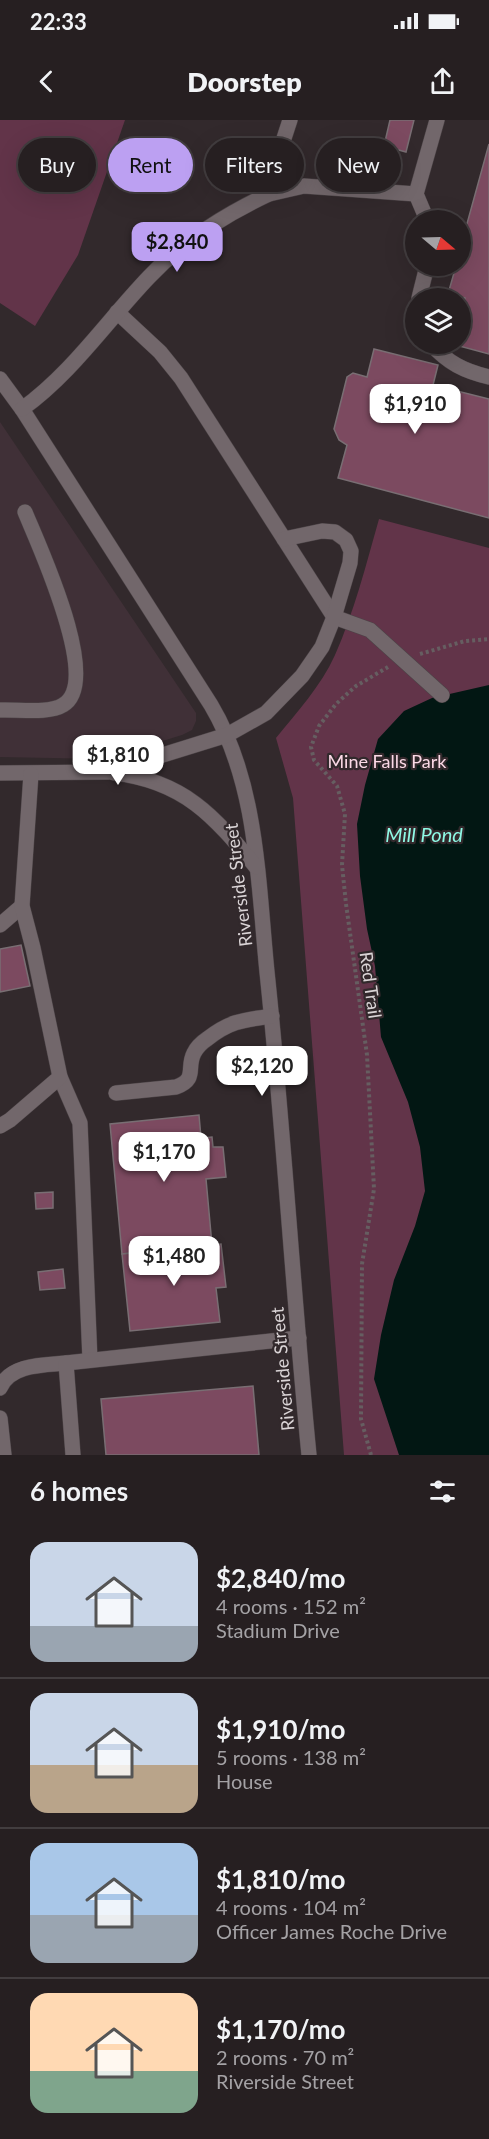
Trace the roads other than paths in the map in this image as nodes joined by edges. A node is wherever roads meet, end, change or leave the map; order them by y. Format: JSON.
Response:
{"nodes":[{"id":1,"x":291,"y":120,"type":"edge"},
{"id":2,"x":436,"y":120,"type":"edge"},
{"id":3,"x":416,"y":194,"type":"junction"},
{"id":4,"x":269,"y":195,"type":"junction"},
{"id":5,"x":423,"y":210,"type":"edge"},
{"id":6,"x":117,"y":312,"type":"junction"},
{"id":7,"x":440,"y":354,"type":"edge"},
{"id":8,"x":489,"y":377,"type":"edge"},
{"id":9,"x":0,"y":379,"type":"edge"},
{"id":10,"x":22,"y":409,"type":"junction"},
{"id":11,"x":25,"y":512,"type":"dead end"},
{"id":12,"x":284,"y":539,"type":"junction"},
{"id":13,"x":334,"y":617,"type":"junction"},
{"id":14,"x":442,"y":695,"type":"dead end"},
{"id":15,"x":0,"y":710,"type":"edge"},
{"id":16,"x":227,"y":735,"type":"junction"},
{"id":17,"x":108,"y":772,"type":"junction"},
{"id":18,"x":0,"y":774,"type":"edge"},
{"id":19,"x":31,"y":774,"type":"junction"},
{"id":20,"x":256,"y":867,"type":"junction"},
{"id":21,"x":22,"y":906,"type":"junction"},
{"id":22,"x":0,"y":925,"type":"edge"},
{"id":23,"x":272,"y":1016,"type":"junction"},
{"id":24,"x":60,"y":1077,"type":"junction"},
{"id":25,"x":116,"y":1093,"type":"dead end"},
{"id":26,"x":0,"y":1126,"type":"edge"},
{"id":27,"x":299,"y":1338,"type":"junction"},
{"id":28,"x":90,"y":1360,"type":"junction"},
{"id":29,"x":66,"y":1363,"type":"junction"},
{"id":30,"x":0,"y":1388,"type":"edge"},
{"id":31,"x":0,"y":1418,"type":"edge"},
{"id":32,"x":4,"y":1455,"type":"edge"},
{"id":33,"x":73,"y":1455,"type":"edge"},
{"id":34,"x":309,"y":1455,"type":"edge"}],
"edges":[{"from":1,"to":4,"type":"street"},
{"from":2,"to":3,"type":"street"},
{"from":3,"to":4,"type":"street"},
{"from":3,"to":5,"type":"street"},
{"from":4,"to":6,"type":"street"},
{"from":6,"to":10,"type":"street"},
{"from":6,"to":12,"type":"street"},
{"from":7,"to":8,"type":"street"},
{"from":9,"to":10,"type":"street","name":"Riverside Street"},
{"from":10,"to":16,"type":"street","name":"Riverside Street"},
{"from":11,"to":15,"type":"street"},
{"from":12,"to":13,"type":"street"},
{"from":12,"to":13,"type":"street"},
{"from":13,"to":14,"type":"street"},
{"from":13,"to":16,"type":"street"},
{"from":16,"to":17,"type":"street"},
{"from":16,"to":20,"type":"street","name":"Riverside Street"},
{"from":17,"to":19,"type":"street"},
{"from":17,"to":20,"type":"street"},
{"from":18,"to":19,"type":"street"},
{"from":19,"to":21,"type":"street"},
{"from":20,"to":23,"type":"street","name":"Riverside Street"},
{"from":21,"to":22,"type":"street"},
{"from":21,"to":24,"type":"street"},
{"from":23,"to":25,"type":"street"},
{"from":23,"to":27,"type":"street","name":"Riverside Street"},
{"from":24,"to":26,"type":"street"},
{"from":24,"to":28,"type":"street"},
{"from":27,"to":28,"type":"street"},
{"from":27,"to":34,"type":"street","name":"Riverside Street"},
{"from":28,"to":29,"type":"street"},
{"from":29,"to":30,"type":"street"},
{"from":29,"to":33,"type":"street"},
{"from":31,"to":32,"type":"street"}]}
